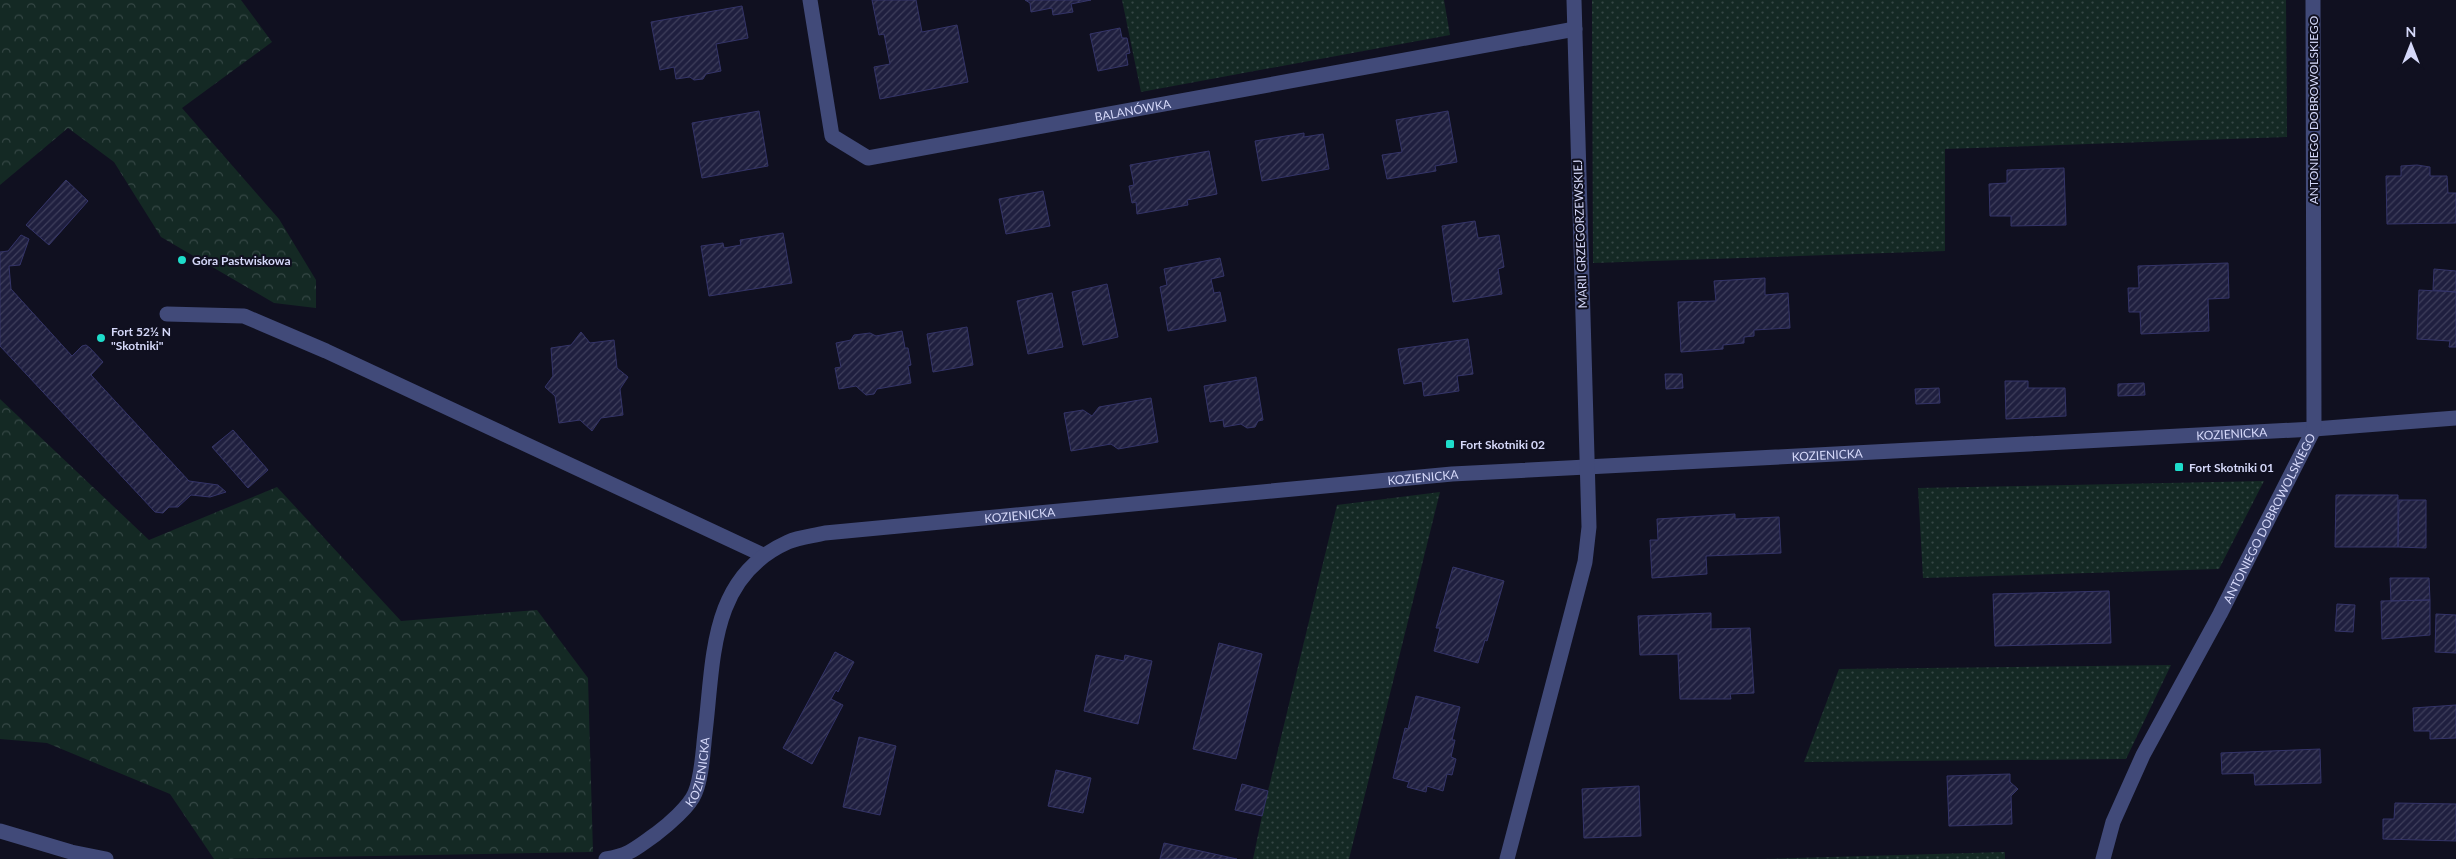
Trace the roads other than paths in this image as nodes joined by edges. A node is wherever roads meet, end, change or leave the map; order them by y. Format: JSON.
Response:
{"nodes":[{"id":1,"x":810,"y":0,"type":"edge"},
{"id":2,"x":1574,"y":0,"type":"edge"},
{"id":3,"x":2313,"y":0,"type":"edge"},
{"id":4,"x":1574,"y":29,"type":"junction"},
{"id":5,"x":167,"y":314,"type":"dead end"},
{"id":6,"x":2456,"y":418,"type":"edge"},
{"id":7,"x":2314,"y":429,"type":"junction"},
{"id":8,"x":1587,"y":468,"type":"junction"},
{"id":9,"x":763,"y":555,"type":"junction"},
{"id":10,"x":0,"y":831,"type":"edge"},
{"id":11,"x":106,"y":859,"type":"edge"},
{"id":12,"x":606,"y":859,"type":"edge"},
{"id":13,"x":1507,"y":859,"type":"edge"},
{"id":14,"x":2103,"y":859,"type":"edge"}],
"edges":[{"from":1,"to":4,"type":"street","name":"BALANÓWKA"},
{"from":2,"to":4,"type":"street","name":"MARII GRZEGORZEWSKIEJ"},
{"from":3,"to":7,"type":"street","name":"ANTONIEGO DOBROWOLSKIEGO"},
{"from":4,"to":8,"type":"street","name":"MARII GRZEGORZEWSKIEJ"},
{"from":5,"to":9,"type":"street"},
{"from":6,"to":7,"type":"street","name":"KOZIENICKA"},
{"from":7,"to":8,"type":"street","name":"KOZIENICKA"},
{"from":7,"to":14,"type":"street","name":"ANTONIEGO DOBROWOLSKIEGO"},
{"from":8,"to":9,"type":"street","name":"KOZIENICKA"},
{"from":8,"to":13,"type":"street","name":"MARII GRZEGORZEWSKIEJ"},
{"from":9,"to":12,"type":"street","name":"KOZIENICKA"},
{"from":10,"to":11,"type":"street"}]}
